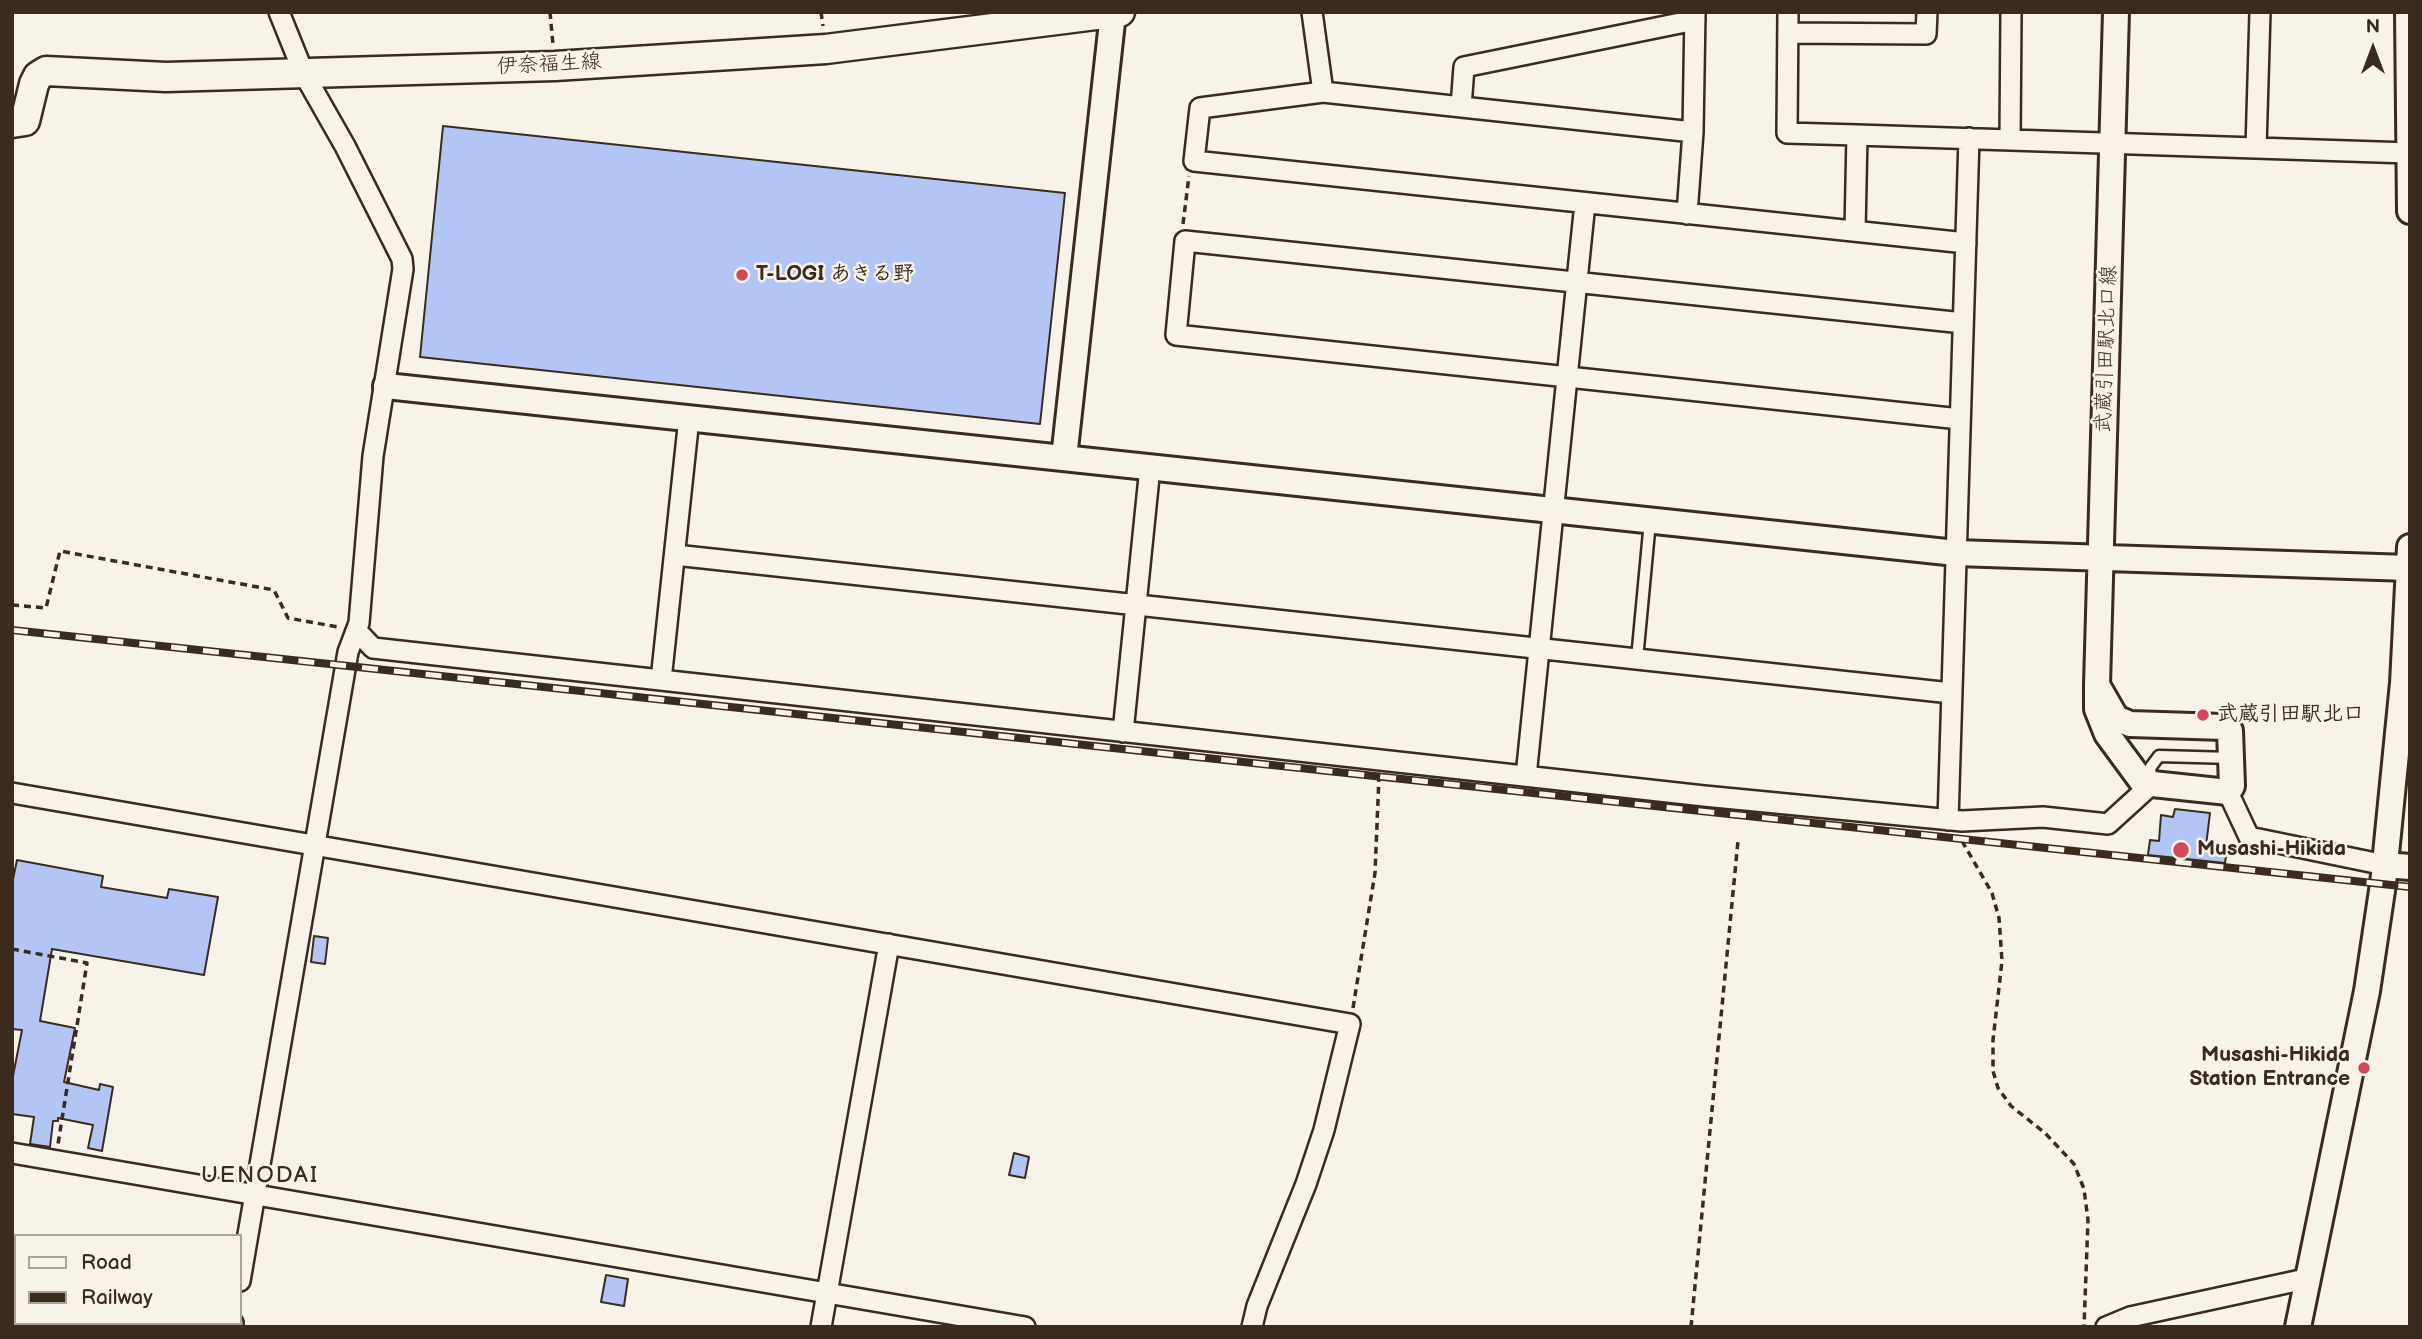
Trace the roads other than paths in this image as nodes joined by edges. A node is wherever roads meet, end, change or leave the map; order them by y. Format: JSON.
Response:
{"nodes":[{"id":1,"x":279,"y":12,"type":"edge"},
{"id":2,"x":1120,"y":12,"type":"edge"},
{"id":3,"x":1312,"y":12,"type":"edge"},
{"id":4,"x":1788,"y":12,"type":"edge"},
{"id":5,"x":1927,"y":12,"type":"edge"},
{"id":6,"x":2011,"y":12,"type":"edge"},
{"id":7,"x":2116,"y":12,"type":"edge"},
{"id":8,"x":2260,"y":12,"type":"edge"},
{"id":9,"x":2408,"y":12,"type":"edge"},
{"id":10,"x":1114,"y":13,"type":"edge"},
{"id":11,"x":1695,"y":16,"type":"edge"},
{"id":12,"x":1788,"y":33,"type":"junction"},
{"id":13,"x":304,"y":75,"type":"junction"},
{"id":14,"x":1323,"y":92,"type":"junction"},
{"id":15,"x":1461,"y":107,"type":"junction"},
{"id":16,"x":12,"y":123,"type":"edge"},
{"id":17,"x":1693,"y":132,"type":"junction"},
{"id":18,"x":1857,"y":135,"type":"junction"},
{"id":19,"x":1969,"y":138,"type":"junction"},
{"id":20,"x":2010,"y":140,"type":"junction"},
{"id":21,"x":2113,"y":143,"type":"junction"},
{"id":22,"x":2256,"y":148,"type":"junction"},
{"id":23,"x":2409,"y":153,"type":"edge"},
{"id":24,"x":1585,"y":203,"type":"junction"},
{"id":25,"x":2410,"y":211,"type":"edge"},
{"id":26,"x":1686,"y":214,"type":"junction"},
{"id":27,"x":1855,"y":232,"type":"junction"},
{"id":28,"x":1966,"y":243,"type":"junction"},
{"id":29,"x":1577,"y":282,"type":"junction"},
{"id":30,"x":1963,"y":323,"type":"junction"},
{"id":31,"x":1567,"y":377,"type":"junction"},
{"id":32,"x":386,"y":386,"type":"junction"},
{"id":33,"x":689,"y":418,"type":"junction"},
{"id":34,"x":1960,"y":419,"type":"junction"},
{"id":35,"x":1064,"y":458,"type":"junction"},
{"id":36,"x":1150,"y":467,"type":"junction"},
{"id":37,"x":1552,"y":510,"type":"junction"},
{"id":38,"x":1650,"y":520,"type":"junction"},
{"id":39,"x":2410,"y":547,"type":"edge"},
{"id":40,"x":1956,"y":553,"type":"junction"},
{"id":41,"x":674,"y":555,"type":"junction"},
{"id":42,"x":2101,"y":558,"type":"junction"},
{"id":43,"x":2409,"y":568,"type":"edge"},
{"id":44,"x":1136,"y":604,"type":"junction"},
{"id":45,"x":358,"y":631,"type":"junction"},
{"id":46,"x":1539,"y":648,"type":"junction"},
{"id":47,"x":1637,"y":659,"type":"junction"},
{"id":48,"x":661,"y":680,"type":"junction"},
{"id":49,"x":2097,"y":685,"type":"junction"},
{"id":50,"x":1951,"y":693,"type":"junction"},
{"id":51,"x":1124,"y":732,"type":"junction"},
{"id":52,"x":2233,"y":758,"type":"junction"},
{"id":53,"x":1526,"y":776,"type":"junction"},
{"id":54,"x":2152,"y":784,"type":"junction"},
{"id":55,"x":2228,"y":792,"type":"junction"},
{"id":56,"x":12,"y":793,"type":"edge"},
{"id":57,"x":1955,"y":820,"type":"junction"},
{"id":58,"x":314,"y":845,"type":"junction"},
{"id":59,"x":2398,"y":866,"type":"edge"},
{"id":60,"x":889,"y":944,"type":"junction"},
{"id":61,"x":12,"y":1153,"type":"edge"},
{"id":62,"x":255,"y":1194,"type":"junction"},
{"id":63,"x":242,"y":1269,"type":"edge"},
{"id":64,"x":2310,"y":1278,"type":"junction"},
{"id":65,"x":827,"y":1293,"type":"junction"},
{"id":66,"x":821,"y":1327,"type":"edge"},
{"id":67,"x":1025,"y":1327,"type":"edge"},
{"id":68,"x":1252,"y":1327,"type":"edge"},
{"id":69,"x":2106,"y":1327,"type":"edge"},
{"id":70,"x":2298,"y":1327,"type":"edge"}],
"edges":[{"from":1,"to":13,"type":"street"},
{"from":2,"to":10,"type":"main road","name":"伊奈福生線"},
{"from":3,"to":14,"type":"street"},
{"from":4,"to":12,"type":"street"},
{"from":5,"to":12,"type":"street"},
{"from":6,"to":20,"type":"street"},
{"from":7,"to":21,"type":"street","name":"武蔵引田駅北口線"},
{"from":8,"to":22,"type":"street"},
{"from":9,"to":23,"type":"street"},
{"from":10,"to":13,"type":"main road","name":"伊奈福生線"},
{"from":10,"to":35,"type":"street"},
{"from":11,"to":15,"type":"street"},
{"from":11,"to":17,"type":"street"},
{"from":12,"to":18,"type":"street"},
{"from":13,"to":16,"type":"main road","name":"伊奈福生線"},
{"from":13,"to":32,"type":"street"},
{"from":14,"to":15,"type":"street"},
{"from":14,"to":24,"type":"street"},
{"from":15,"to":17,"type":"street"},
{"from":17,"to":26,"type":"street"},
{"from":18,"to":19,"type":"street"},
{"from":18,"to":27,"type":"street"},
{"from":19,"to":20,"type":"street"},
{"from":19,"to":28,"type":"street"},
{"from":20,"to":21,"type":"street"},
{"from":21,"to":22,"type":"street"},
{"from":21,"to":42,"type":"street","name":"武蔵引田駅北口線"},
{"from":22,"to":23,"type":"street"},
{"from":23,"to":25,"type":"street"},
{"from":24,"to":26,"type":"street"},
{"from":24,"to":29,"type":"street"},
{"from":26,"to":27,"type":"street"},
{"from":27,"to":28,"type":"street"},
{"from":28,"to":30,"type":"street"},
{"from":29,"to":30,"type":"street"},
{"from":29,"to":31,"type":"street"},
{"from":29,"to":31,"type":"street"},
{"from":30,"to":34,"type":"street"},
{"from":31,"to":34,"type":"street"},
{"from":31,"to":37,"type":"street"},
{"from":32,"to":33,"type":"street"},
{"from":32,"to":45,"type":"street"},
{"from":33,"to":35,"type":"street"},
{"from":33,"to":41,"type":"street"},
{"from":34,"to":40,"type":"street"},
{"from":35,"to":36,"type":"street"},
{"from":36,"to":37,"type":"street"},
{"from":36,"to":44,"type":"street"},
{"from":37,"to":38,"type":"street"},
{"from":37,"to":46,"type":"street"},
{"from":38,"to":40,"type":"street"},
{"from":38,"to":47,"type":"lane"},
{"from":39,"to":43,"type":"street"},
{"from":40,"to":42,"type":"street"},
{"from":40,"to":50,"type":"street"},
{"from":41,"to":44,"type":"street"},
{"from":41,"to":48,"type":"street"},
{"from":42,"to":43,"type":"street"},
{"from":42,"to":49,"type":"street","name":"武蔵引田駅北口線"},
{"from":43,"to":59,"type":"street"},
{"from":44,"to":46,"type":"street"},
{"from":44,"to":51,"type":"street"},
{"from":45,"to":48,"type":"street"},
{"from":45,"to":58,"type":"street"},
{"from":46,"to":47,"type":"street"},
{"from":46,"to":53,"type":"street"},
{"from":47,"to":50,"type":"street"},
{"from":48,"to":51,"type":"street"},
{"from":49,"to":52,"type":"street"},
{"from":49,"to":54,"type":"street","name":"武蔵引田駅北口線"},
{"from":50,"to":57,"type":"street"},
{"from":51,"to":53,"type":"street"},
{"from":52,"to":54,"type":"lane"},
{"from":52,"to":55,"type":"street"},
{"from":53,"to":57,"type":"street"},
{"from":54,"to":55,"type":"street"},
{"from":54,"to":57,"type":"street"},
{"from":55,"to":59,"type":"street"},
{"from":56,"to":58,"type":"street"},
{"from":58,"to":60,"type":"street"},
{"from":58,"to":62,"type":"street"},
{"from":59,"to":64,"type":"street"},
{"from":60,"to":65,"type":"street"},
{"from":60,"to":68,"type":"street"},
{"from":61,"to":62,"type":"street"},
{"from":62,"to":63,"type":"street"},
{"from":62,"to":65,"type":"street"},
{"from":64,"to":69,"type":"street"},
{"from":64,"to":70,"type":"street"},
{"from":65,"to":66,"type":"street"},
{"from":65,"to":67,"type":"street"}]}
